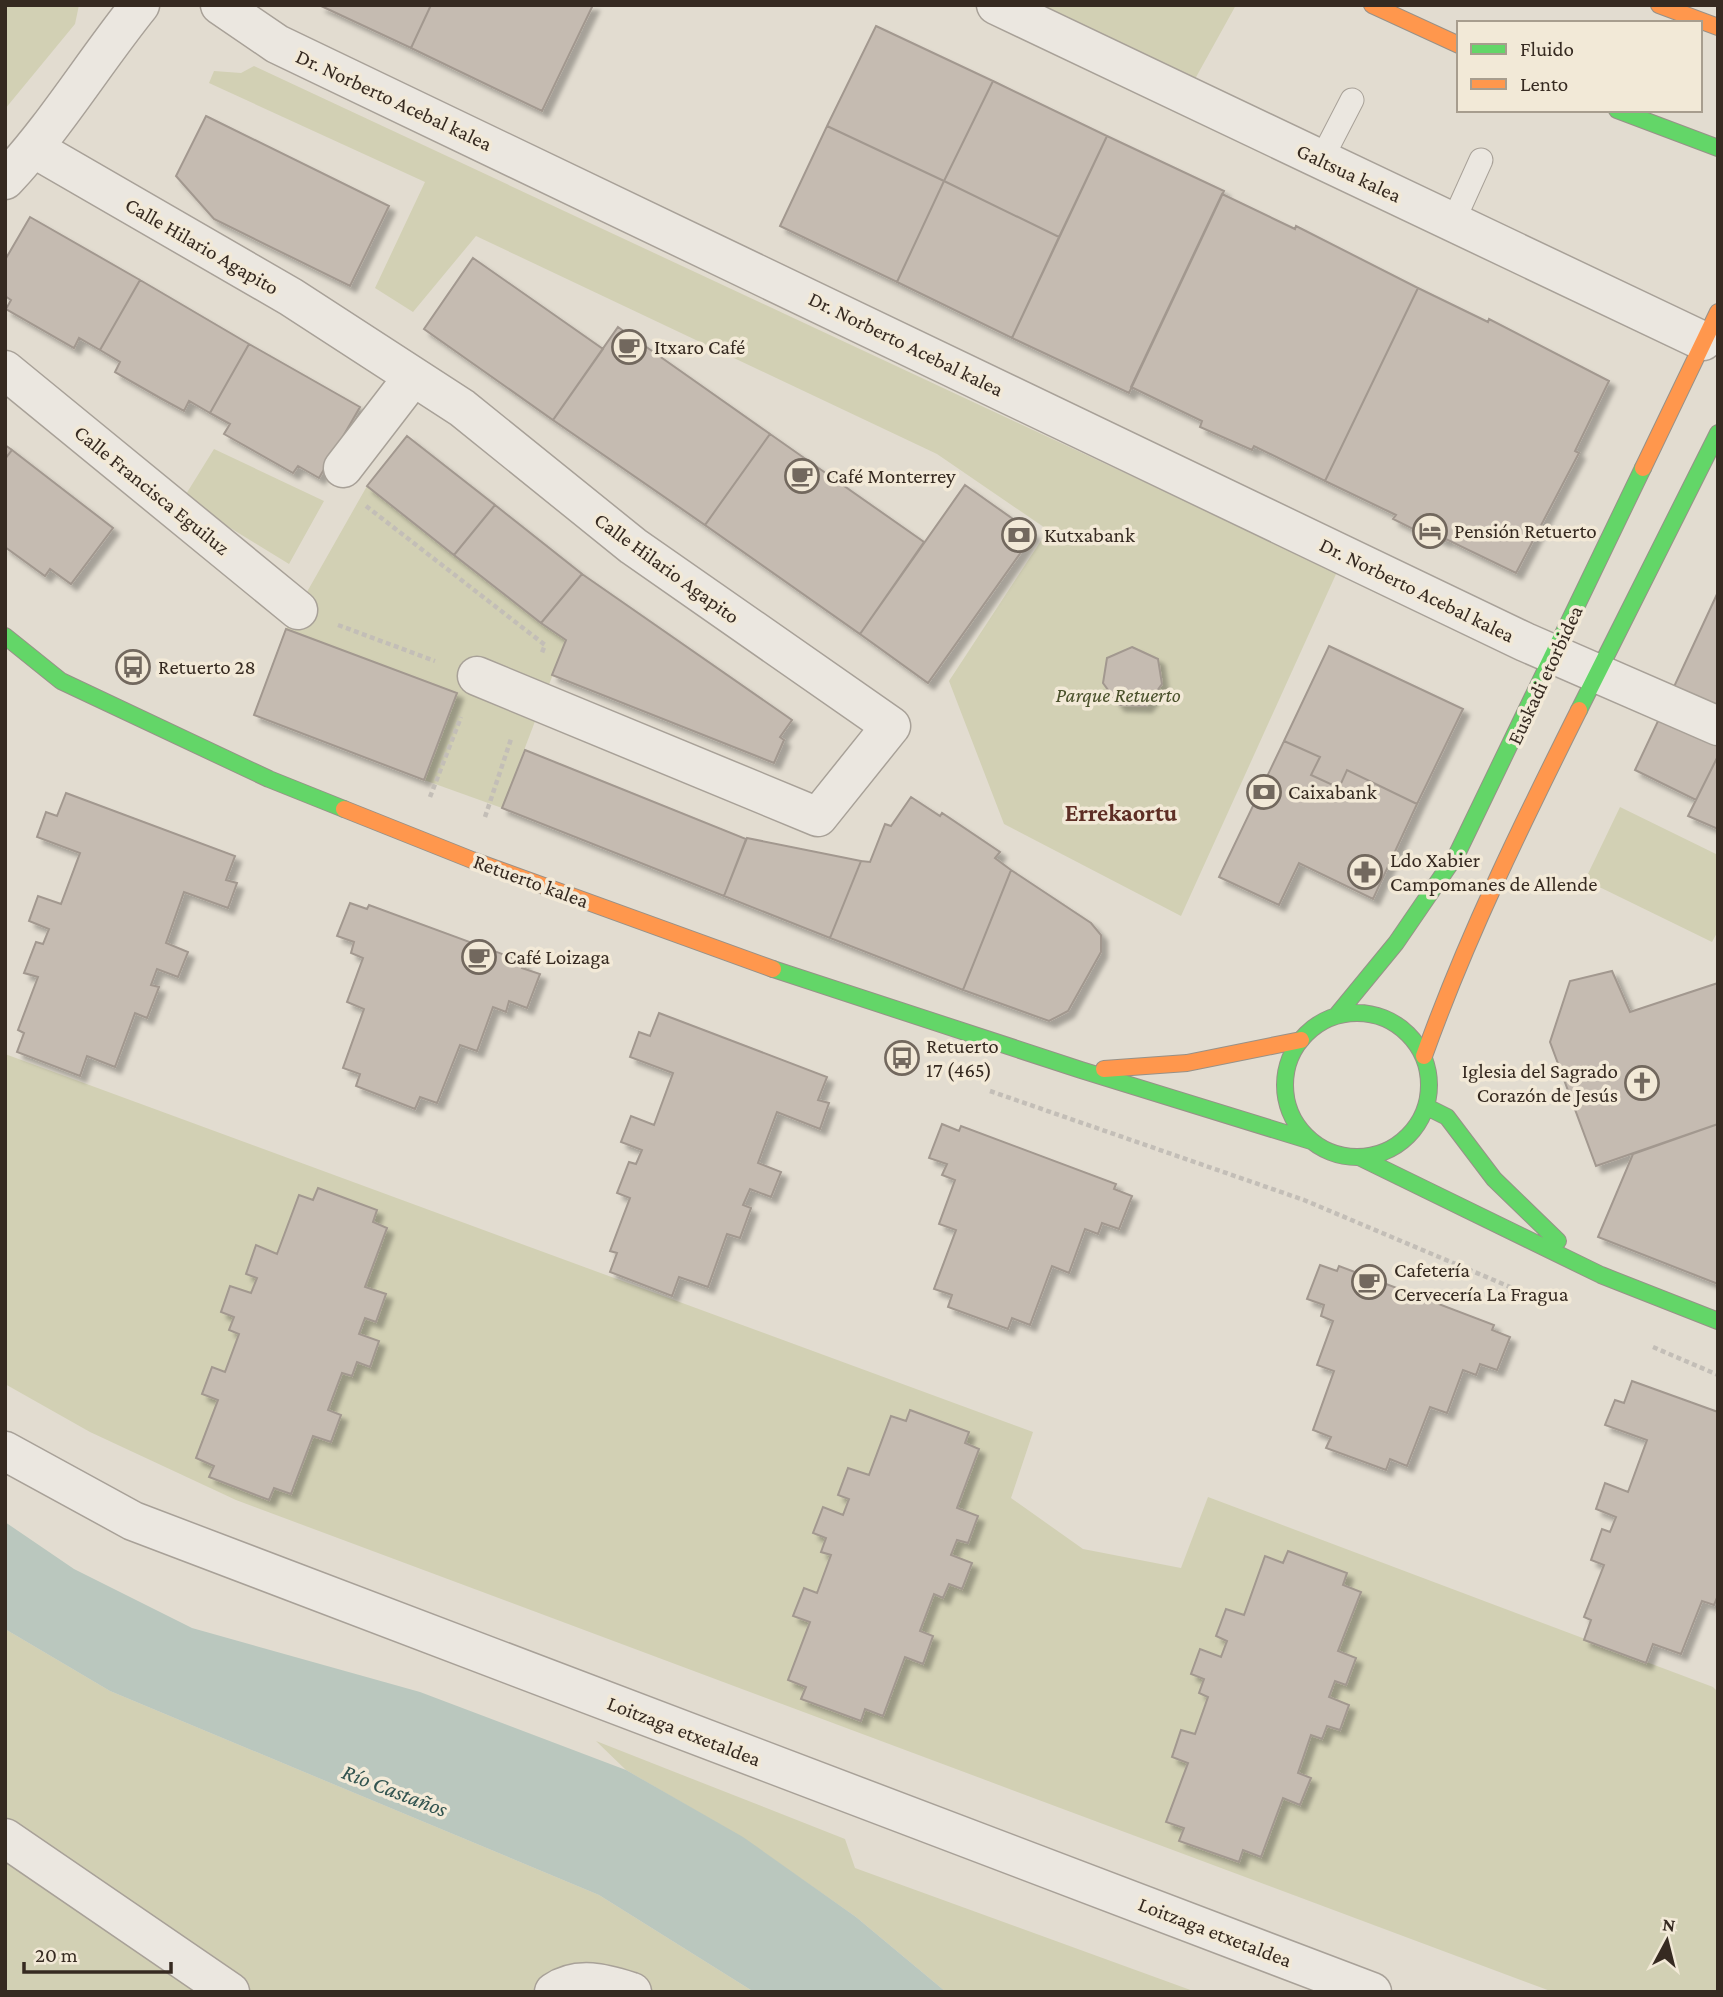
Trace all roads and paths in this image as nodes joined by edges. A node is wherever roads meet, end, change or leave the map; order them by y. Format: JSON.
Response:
{"nodes":[{"id":1,"x":140,"y":5,"type":"edge"},
{"id":2,"x":220,"y":5,"type":"edge"},
{"id":3,"x":996,"y":5,"type":"edge"},
{"id":4,"x":1371,"y":5,"type":"edge"},
{"id":5,"x":1659,"y":5,"type":"edge"},
{"id":6,"x":1702,"y":21,"type":"edge"},
{"id":7,"x":1457,"y":44,"type":"edge"},
{"id":8,"x":1352,"y":100,"type":"dead end"},
{"id":9,"x":1622,"y":112,"type":"edge"},
{"id":10,"x":1718,"y":148,"type":"edge"},
{"id":11,"x":35,"y":149,"type":"junction"},
{"id":12,"x":1321,"y":160,"type":"junction"},
{"id":13,"x":1481,"y":160,"type":"dead end"},
{"id":14,"x":5,"y":180,"type":"edge"},
{"id":15,"x":1453,"y":222,"type":"junction"},
{"id":16,"x":1710,"y":326,"type":"edge"},
{"id":17,"x":5,"y":370,"type":"edge"},
{"id":18,"x":413,"y":377,"type":"junction"},
{"id":19,"x":1718,"y":433,"type":"edge"},
{"id":20,"x":344,"y":468,"type":"dead end"},
{"id":21,"x":313,"y":615,"type":"joint"},
{"id":22,"x":5,"y":636,"type":"edge"},
{"id":23,"x":1554,"y":655,"type":"junction"},
{"id":24,"x":1597,"y":674,"type":"junction"},
{"id":25,"x":477,"y":676,"type":"junction"},
{"id":26,"x":1718,"y":726,"type":"edge"},
{"id":27,"x":429,"y":801,"type":"dead end"},
{"id":28,"x":1336,"y":1016,"type":"junction"},
{"id":29,"x":1301,"y":1040,"type":"junction"},
{"id":30,"x":1424,"y":1056,"type":"junction"},
{"id":31,"x":1081,"y":1070,"type":"junction"},
{"id":32,"x":1427,"y":1107,"type":"junction"},
{"id":33,"x":1311,"y":1141,"type":"junction"},
{"id":34,"x":1360,"y":1158,"type":"junction"},
{"id":35,"x":1601,"y":1275,"type":"junction"},
{"id":36,"x":1718,"y":1321,"type":"edge"},
{"id":37,"x":5,"y":1451,"type":"edge"},
{"id":38,"x":5,"y":1838,"type":"edge"},
{"id":39,"x":230,"y":1992,"type":"edge"},
{"id":40,"x":554,"y":1992,"type":"edge"},
{"id":41,"x":632,"y":1992,"type":"edge"},
{"id":42,"x":1372,"y":1992,"type":"edge"}],
"edges":[{"from":1,"to":11,"type":"street"},
{"from":2,"to":23,"type":"street","name":"Dr. Norberto Acebal kalea"},
{"from":3,"to":12,"type":"street","name":"Galtsua kalea"},
{"from":4,"to":7,"type":"main road"},
{"from":5,"to":6,"type":"main road"},
{"from":8,"to":12,"type":"lane"},
{"from":9,"to":10,"type":"main road"},
{"from":11,"to":14,"type":"street"},
{"from":11,"to":18,"type":"street","name":"Calle Hilario Agapito"},
{"from":12,"to":15,"type":"street","name":"Galtsua kalea"},
{"from":13,"to":15,"type":"lane"},
{"from":15,"to":16,"type":"street","name":"Galtsua kalea"},
{"from":16,"to":23,"type":"main road","name":"Euskadi etorbidea"},
{"from":17,"to":21,"type":"street","name":"Calle Francisca Eguiluz"},
{"from":18,"to":20,"type":"street"},
{"from":18,"to":25,"type":"street","name":"Calle Hilario Agapito"},
{"from":19,"to":24,"type":"main road"},
{"from":21,"to":25,"type":"path"},
{"from":22,"to":31,"type":"main road","name":"Retuerto kalea"},
{"from":23,"to":24,"type":"street","name":"Dr. Norberto Acebal kalea"},
{"from":23,"to":28,"type":"main road","name":"Euskadi etorbidea"},
{"from":24,"to":26,"type":"street","name":"Dr. Norberto Acebal kalea"},
{"from":24,"to":30,"type":"main road"},
{"from":25,"to":27,"type":"path"},
{"from":28,"to":29,"type":"main road"},
{"from":28,"to":30,"type":"main road"},
{"from":29,"to":31,"type":"main road"},
{"from":29,"to":33,"type":"main road"},
{"from":30,"to":32,"type":"main road"},
{"from":31,"to":33,"type":"main road","name":"Retuerto kalea"},
{"from":32,"to":34,"type":"main road"},
{"from":32,"to":35,"type":"main road"},
{"from":33,"to":34,"type":"main road"},
{"from":34,"to":35,"type":"main road"},
{"from":35,"to":36,"type":"main road"},
{"from":37,"to":42,"type":"street","name":"Loitzaga etxetaldea"},
{"from":38,"to":39,"type":"street"},
{"from":40,"to":41,"type":"street"}]}
